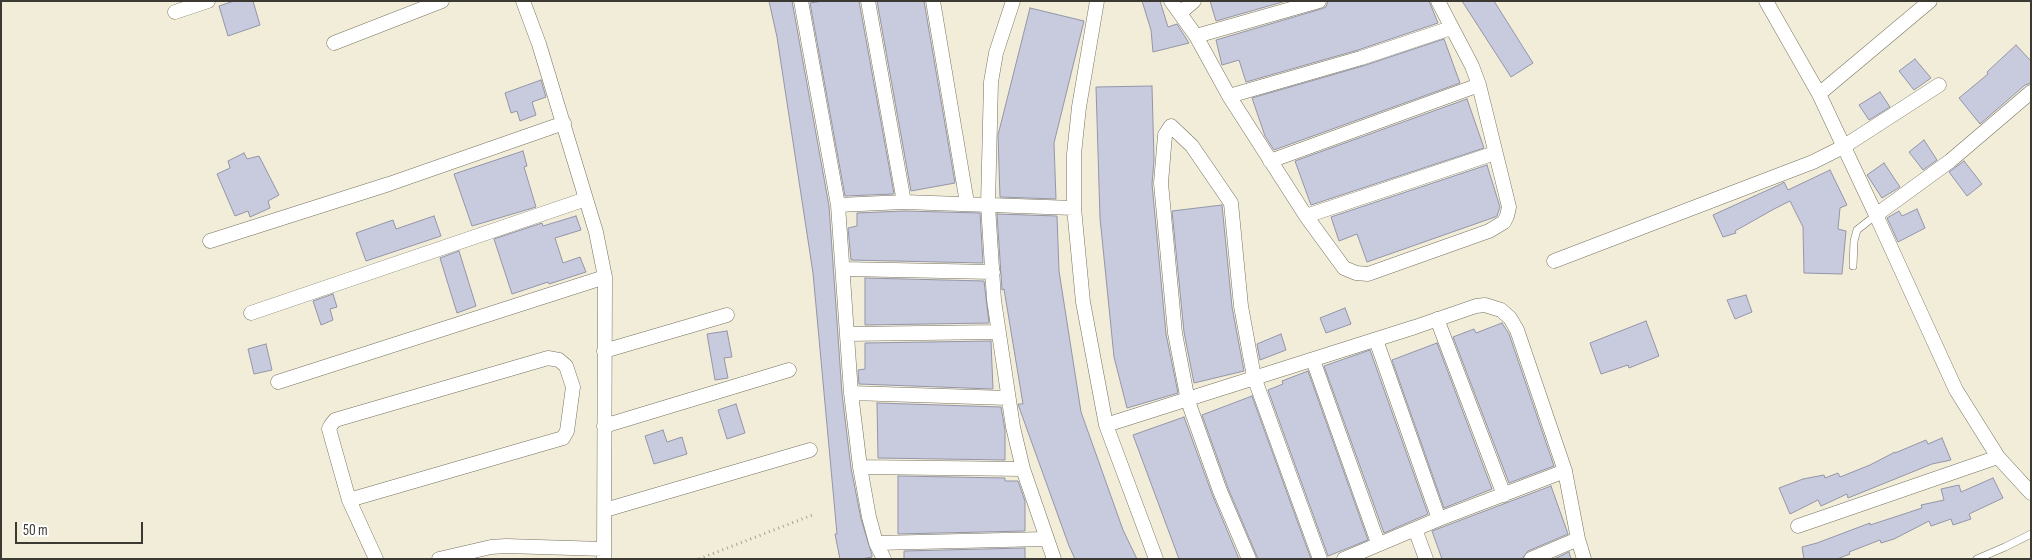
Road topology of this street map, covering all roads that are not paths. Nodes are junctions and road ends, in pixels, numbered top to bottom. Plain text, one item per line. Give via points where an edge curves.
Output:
1 (208, 1) edge
2 (442, 1) edge
3 (523, 1) edge
4 (868, 1) edge
5 (933, 1) edge
6 (1013, 1) edge
7 (1097, 1) edge
8 (1171, 1) edge
9 (1194, 1) edge
10 (1319, 1) edge
11 (1438, 1) edge
12 (1766, 1) edge
13 (1930, 1) edge
14 (803, 2) edge
15 (175, 12) dead end
16 (1180, 13) junction
17 (1451, 28) junction
18 (1196, 36) junction
19 (334, 43) dead end
20 (1479, 85) junction
21 (1939, 85) dead end
22 (2031, 92) edge
23 (1819, 94) junction
24 (1229, 96) junction
25 (564, 123) junction
26 (1843, 148) junction
27 (1495, 153) junction
28 (1270, 161) junction
29 (586, 199) junction
30 (904, 202) junction
31 (967, 203) junction
32 (838, 205) junction
33 (988, 205) junction
34 (1074, 208) junction
35 (1876, 215) junction
36 (1306, 216) junction
37 (210, 241) dead end
38 (1554, 261) dead end
39 (1853, 266) dead end
40 (843, 269) junction
41 (993, 272) junction
42 (605, 276) junction
43 (251, 313) dead end
44 (727, 315) dead end
45 (1437, 319) junction
46 (998, 332) junction
47 (846, 334) junction
48 (1376, 340) junction
49 (604, 351) junction
50 (1313, 360) junction
51 (789, 370) dead end
52 (1254, 377) junction
53 (278, 382) dead end
54 (851, 393) junction
55 (1008, 398) junction
56 (1188, 400) junction
57 (1106, 425) junction
58 (604, 426) junction
59 (810, 450) dead end
60 (1998, 457) junction
61 (860, 467) junction
62 (1023, 469) junction
63 (1565, 471) junction
64 (2031, 493) edge
65 (1504, 495) junction
66 (349, 500) junction
67 (605, 510) junction
68 (1439, 519) junction
69 (1798, 526) dead end
70 (1415, 529) junction
71 (2031, 534) edge
72 (1046, 539) junction
73 (1578, 540) junction
74 (876, 543) junction
75 (1372, 550) edge
76 (604, 554) edge
77 (376, 559) edge
78 (438, 559) edge
79 (884, 559) edge
80 (1054, 559) edge
81 (1156, 559) edge
82 (1249, 559) edge
83 (1320, 559) edge
84 (1344, 559) edge
85 (1426, 559) edge
86 (1531, 559) edge
87 (1584, 559) edge
88 (1977, 559) edge

1 - 15 street
2 - 19 street
3 - 25 street
4 - 30 street
5 - 31 street
6 - 33 street via 996,53 991,82
7 - 34 street via 1079,107 1074,154
8 - 16 street
9 - 16 street
10 - 18 street
11 - 17 street
12 - 23 street
13 - 23 street
14 - 32 street
16 - 18 street
17 - 20 street
17 - 24 street
18 - 24 street
20 - 27 street
20 - 28 street
21 - 26 street
22 - 35 street via 1950,161
23 - 26 street
24 - 28 street
25 - 29 street
25 - 37 street via 389,184
26 - 35 street
26 - 38 street
27 - 36 street
27 - 36 street via 1509,207 1504,222 1489,231 1368,274 1344,268
28 - 36 street
29 - 42 street
29 - 43 street
30 - 31 street
30 - 32 street
31 - 33 street
32 - 40 street
33 - 34 street
33 - 41 street
34 - 57 street via 1083,302
35 - 39 lane via 1857,230
35 - 60 street via 1956,390
40 - 41 street
40 - 47 street
41 - 46 street
42 - 49 street
42 - 53 street
44 - 49 street
45 - 48 street
45 - 63 street via 1486,305 1501,310 1510,318 1517,330
45 - 65 street
46 - 47 street
46 - 55 street
47 - 54 street
48 - 50 street
48 - 68 street
49 - 58 street
50 - 52 street
50 - 75 street
51 - 58 street
52 - 56 street
52 - 56 street via 1241,306 1231,203 1192,146 1171,126 1165,135 1161,183 1176,333
52 - 83 street
54 - 55 street
54 - 61 street
55 - 62 street
56 - 57 street
56 - 82 street via 1220,491
57 - 81 street
58 - 67 street
59 - 67 street
60 - 64 street
60 - 69 street
61 - 62 street
61 - 74 street
62 - 72 street
63 - 65 street
63 - 73 street
65 - 68 street
66 - 66 street via 563,438 567,431 573,387 566,366 548,358 335,420 329,429
66 - 77 street
67 - 76 street
68 - 70 street
70 - 75 street
70 - 85 street
71 - 88 lane
72 - 74 street
72 - 80 street
73 - 86 street
73 - 87 street
74 - 79 street
75 - 84 street
76 - 78 street via 506,546

